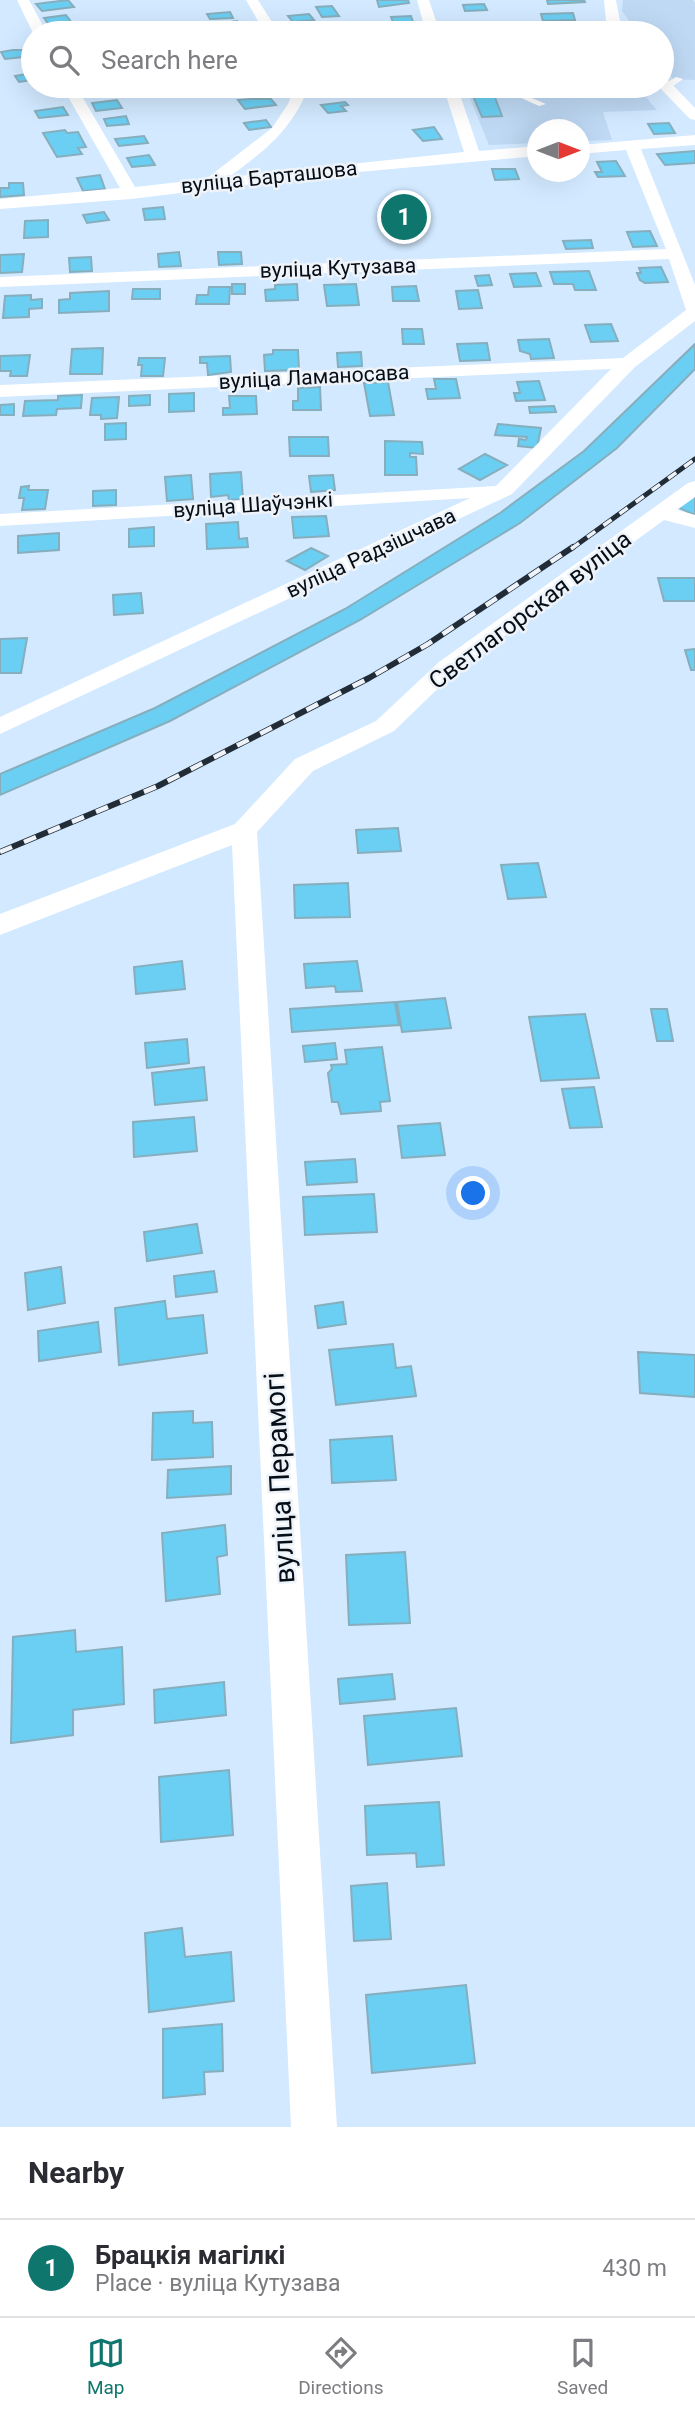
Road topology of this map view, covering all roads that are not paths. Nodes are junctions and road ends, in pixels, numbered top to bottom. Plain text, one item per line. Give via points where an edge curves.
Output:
1 (23, 0) edge
2 (252, 0) edge
3 (423, 0) edge
4 (610, 0) edge
5 (34, 21) edge
6 (265, 21) edge
7 (429, 21) edge
8 (613, 21) edge
9 (674, 89) edge
10 (76, 98) edge
11 (297, 98) edge
12 (454, 98) edge
13 (526, 98) edge
14 (542, 104) dead end
15 (695, 116) edge
16 (695, 140) edge
17 (632, 145) junction
18 (590, 148) edge
19 (527, 153) edge
20 (472, 156) junction
21 (211, 182) junction
22 (131, 194) junction
23 (0, 204) edge
24 (677, 254) junction
25 (0, 282) edge
26 (695, 312) edge
27 (628, 363) junction
28 (0, 391) edge
29 (695, 487) edge
30 (505, 489) junction
31 (660, 512) junction
32 (0, 520) edge
33 (695, 522) edge
34 (0, 726) edge
35 (244, 830) junction
36 (0, 925) edge
37 (314, 2127) edge

1 - 5 street
2 - 6 street
3 - 7 street
4 - 8 street
9 - 15 street
10 - 22 street
11 - 21 street via 286,123 267,144
12 - 20 street
13 - 14 lane
16 - 17 street
17 - 18 street
17 - 24 street, вуліца Радзішчава
19 - 20 street, вуліца Барташова
20 - 21 street, вуліца Барташова
21 - 22 street, вуліца Барташова
22 - 23 street, вуліца Барташова
24 - 25 street, вуліца Кутузава
24 - 26 street, вуліца Радзішчава
26 - 27 street, вуліца Радзішчава
27 - 28 street, вуліца Ламаносава
27 - 30 street, вуліца Радзішчава
29 - 31 street, Светлагорская вуліца
30 - 32 street, вуліца Шаўчэнкі
30 - 34 street, вуліца Радзішчава
31 - 33 street
31 - 35 street, Светлагорская вуліца via 447,667 385,726 304,765
35 - 36 street, Светлагорская вуліца
35 - 37 street, вуліца Перамогі

